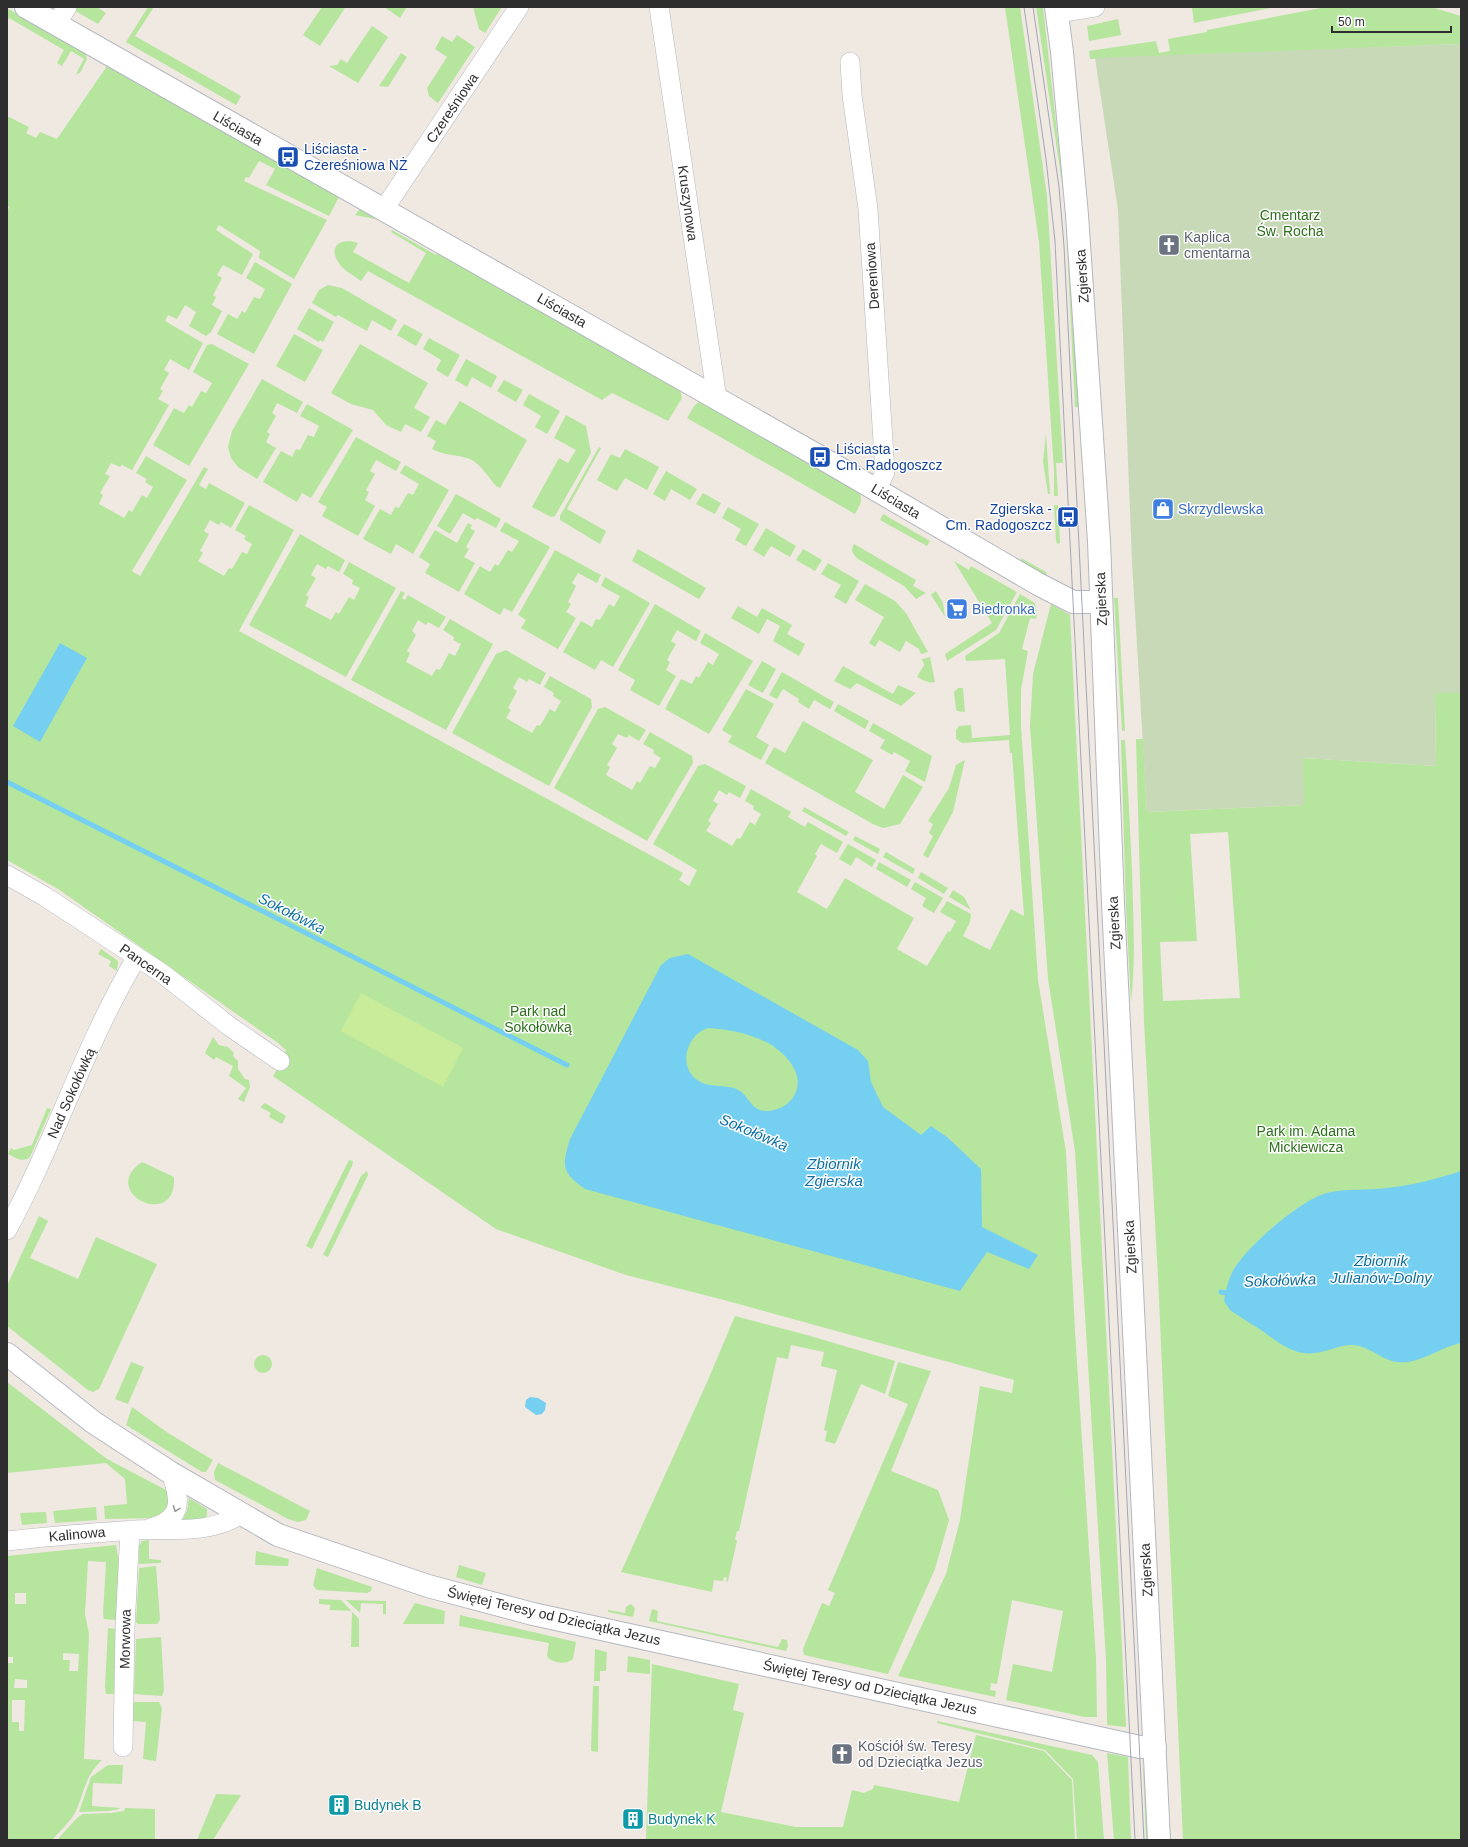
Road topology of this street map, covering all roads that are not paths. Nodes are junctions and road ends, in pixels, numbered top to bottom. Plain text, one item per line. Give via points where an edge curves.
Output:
1 (26, 7) edge
2 (519, 7) edge
3 (659, 7) edge
4 (1095, 7) edge
5 (1056, 10) edge
6 (62, 16) edge
7 (850, 62) dead end
8 (384, 209) junction
9 (717, 398) junction
10 (877, 489) junction
11 (1101, 602) junction
12 (7, 875) edge
13 (137, 957) junction
14 (280, 1061) dead end
15 (7, 1230) edge
16 (7, 1354) edge
17 (171, 1473) junction
18 (241, 1514) junction
19 (139, 1530) junction
20 (7, 1541) edge
21 (123, 1747) dead end
22 (1155, 1747) junction
23 (1159, 1840) edge

1 - 6 street, Liściasta
2 - 8 street, Czereśniowa
3 - 9 street, Kruszynowa
4 - 5 street
5 - 11 street, Zgierska via 1080,249
6 - 8 street, Liściasta via 328,179
7 - 10 street, Dereniowa via 852,95 868,209 885,472
8 - 9 street, Liściasta
9 - 10 street, Liściasta
10 - 11 street, Liściasta via 969,545 1068,600 1077,603
11 - 22 street, Zgierska via 1113,903
12 - 13 street, Pancerna
13 - 14 street, Pancerna
13 - 15 street, Nad Sokołówką via 92,1045 34,1179
16 - 17 street, Świętej Teresy od Dzieciątka Jezus via 93,1422
17 - 18 street, Świętej Teresy od Dzieciątka Jezus
17 -> 19 street, Kalinowa via 178,1495 177,1510 170,1519 158,1526
18 - 19 street, Kalinowa via 230,1521 211,1527
18 - 22 street, Świętej Teresy od Dzieciątka Jezus via 287,1538 428,1586 506,1608 1142,1748
19 - 20 street, Kalinowa
19 - 21 street, Morwowa via 125,1624
22 - 23 street, Zgierska

